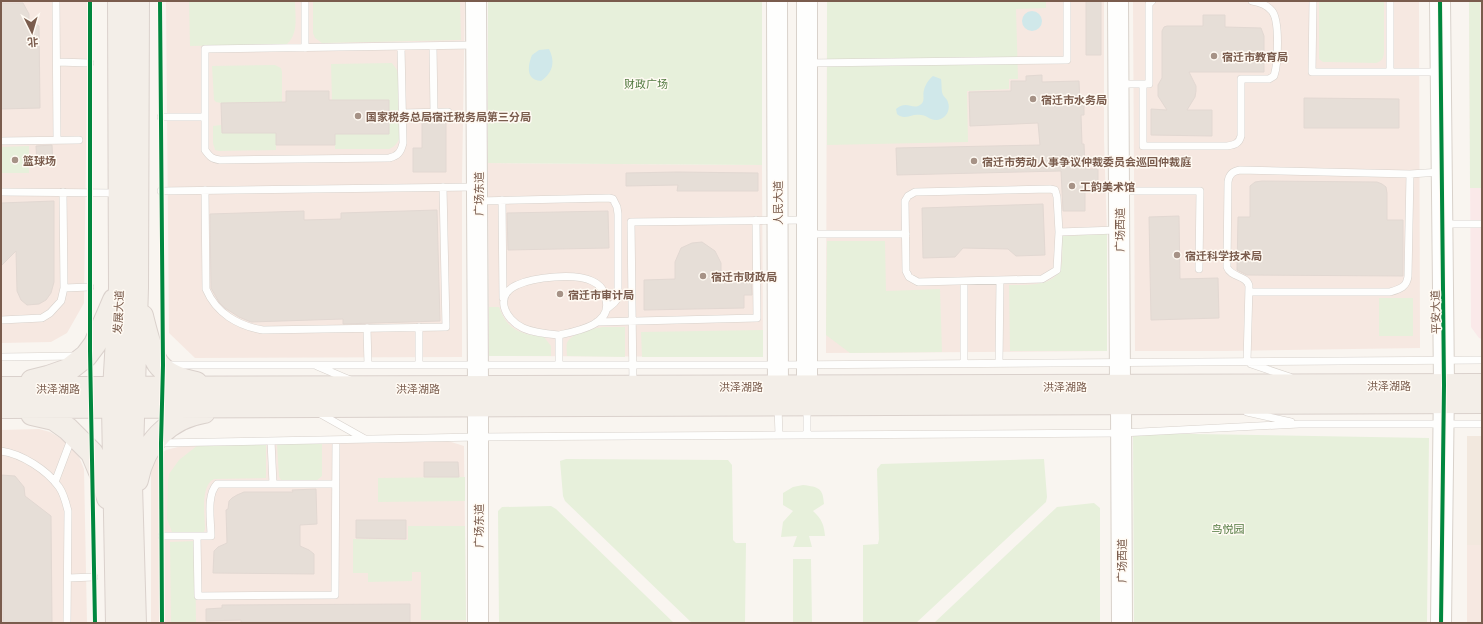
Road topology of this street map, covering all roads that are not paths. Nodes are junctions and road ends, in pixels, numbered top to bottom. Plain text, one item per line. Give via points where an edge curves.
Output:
1 (56, 1) edge
2 (119, 1) edge
3 (138, 1) edge
4 (305, 1) edge
5 (476, 1) edge
6 (776, 1) edge
7 (808, 1) edge
8 (1067, 1) edge
9 (1118, 1) edge
10 (1152, 1) edge
11 (1252, 1) edge
12 (1313, 1) edge
13 (1390, 1) edge
14 (1440, 1) edge
15 (476, 45) junction
16 (433, 46) junction
17 (402, 47) junction
18 (305, 48) junction
19 (57, 62) junction
20 (90, 63) dead end
21 (807, 63) junction
22 (1390, 72) junction
23 (1441, 72) junction
24 (1118, 84) junction
25 (1143, 84) junction
26 (448, 112) dead end
27 (402, 113) junction
28 (434, 113) junction
29 (161, 117) dead end
30 (205, 117) junction
31 (57, 140) junction
32 (79, 140) dead end
33 (1, 141) edge
34 (1441, 172) junction
35 (1410, 174) junction
36 (443, 187) junction
37 (205, 190) junction
38 (162, 191) dead end
39 (1119, 191) junction
40 (1, 192) edge
41 (63, 192) junction
42 (120, 193) junction
43 (478, 194) junction
44 (502, 200) junction
45 (756, 220) junction
46 (778, 220) junction
47 (1443, 224) junction
48 (1482, 224) edge
49 (807, 227) junction
50 (1119, 230) junction
51 (1059, 232) junction
52 (906, 234) junction
53 (1200, 269) dead end
54 (1000, 280) junction
55 (964, 281) junction
56 (90, 287) dead end
57 (64, 288) junction
58 (128, 288) junction
59 (1249, 292) junction
60 (503, 301) junction
61 (608, 308) junction
62 (1, 320) edge
63 (632, 321) junction
64 (596, 322) junction
65 (419, 327) junction
66 (367, 328) junction
67 (559, 335) junction
68 (1, 356) edge
69 (86, 356) junction
70 (1444, 360) junction
71 (1482, 360) edge
72 (1246, 362) junction
73 (964, 363) junction
74 (1000, 363) junction
75 (1120, 363) junction
76 (163, 365) dead end
77 (314, 365) junction
78 (368, 365) junction
79 (419, 365) junction
80 (478, 365) junction
81 (559, 365) junction
82 (632, 365) junction
83 (1, 385) edge
84 (778, 385) junction
85 (807, 385) junction
86 (1482, 385) edge
87 (1315, 386) junction
88 (633, 387) junction
89 (1, 388) edge
90 (370, 388) junction
91 (1444, 394) junction
92 (1120, 395) junction
93 (123, 397) junction
94 (478, 397) junction
95 (238, 398) junction
96 (1482, 402) edge
97 (1211, 404) junction
98 (306, 406) junction
99 (1, 407) edge
100 (1, 410) edge
101 (1299, 424) junction
102 (1444, 424) junction
103 (1482, 424) edge
104 (73, 434) junction
105 (1121, 434) junction
106 (779, 435) junction
107 (807, 435) junction
108 (478, 437) junction
109 (366, 439) junction
110 (336, 440) junction
111 (271, 441) junction
112 (152, 443) junction
113 (1, 451) edge
114 (55, 482) junction
115 (272, 484) junction
116 (335, 484) junction
117 (124, 528) junction
118 (162, 536) dead end
119 (197, 536) junction
120 (94, 577) dead end
121 (68, 578) junction
122 (68, 623) edge
123 (117, 623) edge
124 (135, 623) edge
125 (478, 623) edge
126 (1122, 623) edge
127 (1441, 623) edge

1 - 19 lane
2 - 42 main road, 发展大道
3 - 58 main road, 发展大道
4 - 18 lane
5 - 15 street, 广场东道
6 - 46 street, 人民大道
7 - 21 street
8 - 21 lane via 1067,60
9 - 24 street, 广场西道
10 - 25 lane via 1149,84
11 - 25 lane via 1266,5 1274,15 1277,64 1274,76 1269,79 1241,79 1241,136 1235,144 1143,146
12 - 22 lane via 1312,72
13 - 22 lane
14 - 23 street, 平安大道
15 - 16 lane
15 - 43 street, 广场东道
16 - 17 lane
16 - 28 lane
17 - 18 lane
17 - 27 lane
18 - 30 lane via 205,49
19 - 20 lane
19 - 31 lane
21 - 49 street
22 - 23 lane
23 - 34 street, 平安大道
24 - 25 lane
24 - 39 street, 广场西道
26 - 28 lane
27 - 28 lane
27 - 30 lane via 401,150 389,158 213,159 205,150
29 - 30 lane
31 - 32 lane
31 - 33 lane
34 - 35 lane
34 - 47 street, 平安大道
35 - 59 lane via 1408,282 1404,287 1390,292
35 - 59 lane via 1240,170 1233,172 1228,182 1227,267 1230,272 1248,282
36 - 37 lane
36 - 43 lane
36 - 65 lane via 446,327
37 - 38 lane
37 - 66 lane via 206,289 211,300 223,314 243,326 263,330
39 - 50 street, 广场西道
39 - 53 lane via 1200,191
40 - 41 lane
41 - 42 lane
41 - 57 lane
42 - 58 main road, 发展大道
43 - 44 lane
43 - 80 street, 广场东道
44 - 60 lane
44 - 61 lane via 613,199 618,214 618,298
45 - 46 lane
45 - 63 lane via 756,318
45 - 63 lane via 631,222
46 - 49 lane
46 - 84 street, 人民大道
47 - 48 lane
47 - 70 street, 平安大道
49 - 52 lane
49 - 85 street
50 - 51 lane
50 - 75 street, 广场西道
51 - 52 lane via 1057,197 1055,190 1050,189 915,192 905,200
51 - 54 lane via 1058,270 1042,279
52 - 55 lane via 906,271 909,277 918,282
54 - 55 lane
54 - 74 lane
55 - 73 lane
56 - 57 lane
57 - 62 lane via 61,301 42,318
58 - 69 main road
58 - 93 main road, 发展大道
58 - 95 main road via 159,365 181,380
59 - 72 lane
60 - 61 lane via 512,287 525,282 543,278 576,277 591,280 603,289
60 - 67 lane via 504,308 514,324 537,333
61 - 64 lane via 604,317
63 - 64 lane
63 - 82 lane
64 - 67 lane via 580,330
65 - 66 lane
65 - 79 lane
66 - 78 lane
67 - 81 lane
68 - 69 lane
69 - 83 main road via 68,370 48,377
70 - 71 lane
70 - 72 lane
70 - 91 street, 平安大道
72 - 75 lane
72 - 87 lane
73 - 74 lane
73 - 85 lane
74 - 75 lane
75 - 92 street, 广场西道
76 - 77 lane
77 - 78 lane
77 - 90 lane
78 - 79 lane
79 - 80 lane
80 - 81 lane
80 - 94 street, 广场东道
81 - 82 lane
82 - 84 lane
82 - 88 lane
84 - 85 main road, 洪泽湖路
84 - 85 lane
84 - 88 main road, 洪泽湖路
84 - 94 main road, 洪泽湖路
84 - 106 lane
85 - 92 main road, 洪泽湖路
85 - 107 lane
86 - 91 main road, 洪泽湖路
87 - 91 main road, 洪泽湖路
87 - 92 main road, 洪泽湖路
88 - 94 main road, 洪泽湖路
89 - 93 main road, 洪泽湖路
90 - 94 main road, 洪泽湖路
90 - 95 main road, 洪泽湖路
91 - 96 main road, 洪泽湖路
91 - 97 main road, 洪泽湖路
91 - 102 street, 平安大道
92 - 97 main road, 洪泽湖路
92 - 105 street, 广场西道
93 - 95 main road, 洪泽湖路
93 - 99 main road, 洪泽湖路
93 - 117 main road, 发展大道 via 131,485
94 - 98 main road, 洪泽湖路
94 - 108 street, 广场东道
95 - 98 main road, 洪泽湖路
95 - 112 main road via 182,419
97 - 101 lane
98 - 109 lane
100 - 104 main road via 54,418
101 - 102 lane
101 - 105 lane
102 - 103 lane
102 - 127 street, 平安大道
104 - 114 lane
104 - 117 main road via 92,453
105 - 107 lane
105 - 126 street, 广场西道
106 - 107 lane
106 - 108 lane
108 - 109 lane
108 - 125 street, 广场东道
109 - 110 lane
110 - 111 lane
110 - 116 lane
111 - 112 lane
111 - 115 lane
112 - 117 main road via 142,462
113 - 114 lane via 24,458 38,466
114 - 121 lane via 65,498 68,511
115 - 116 lane
115 - 119 lane via 216,484 210,497 211,536
116 - 119 lane via 335,595 198,596
117 - 123 main road, 发展大道
117 - 124 main road, 发展大道
118 - 119 lane
120 - 121 lane
121 - 122 lane

